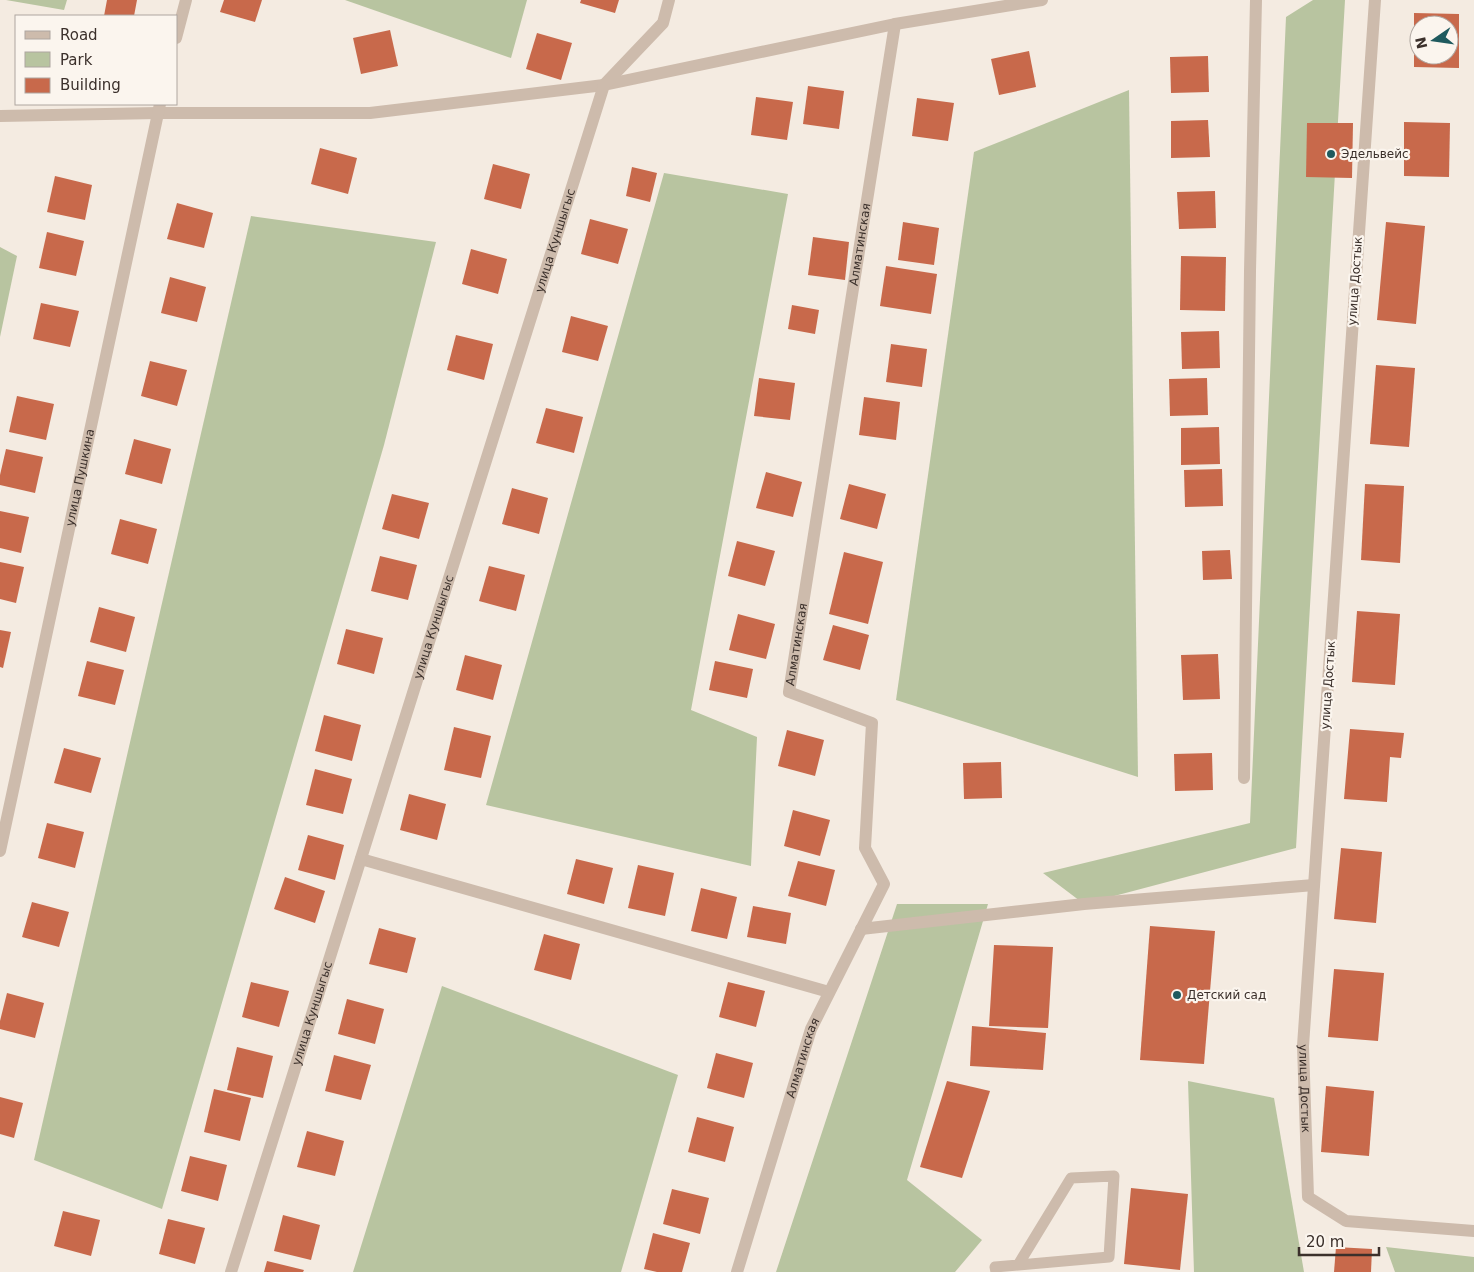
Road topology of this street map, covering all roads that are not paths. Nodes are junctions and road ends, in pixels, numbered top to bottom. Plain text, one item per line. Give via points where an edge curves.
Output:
1 (186, 0) edge
2 (669, 0) edge
3 (1042, 0) edge
4 (1256, 0) edge
5 (1375, 0) edge
6 (895, 24) junction
7 (178, 30) edge
8 (604, 84) junction
9 (159, 108) edge
10 (0, 116) edge
11 (1244, 778) dead end
12 (0, 851) edge
13 (361, 859) junction
14 (1314, 885) junction
15 (861, 929) junction
16 (829, 992) junction
17 (1474, 1232) edge
18 (1018, 1265) junction
19 (231, 1272) edge
20 (737, 1272) edge
21 (996, 1272) edge

1 - 7 street
2 - 8 street, улица Куншыгыс via 663,23
3 - 6 street
4 - 11 street
5 - 14 street, улица Достык
6 - 8 street
6 - 15 street, Алматинская via 788,692 872,723 865,848 884,884
8 - 9 street via 370,113
8 - 13 street, улица Куншыгыс
9 - 10 street
9 - 12 street, улица Пушкина
13 - 16 street
13 - 19 street, улица Куншыгыс
14 - 15 street via 1084,904
14 - 17 street, улица Достык via 1303,1046 1308,1197 1346,1221
15 - 16 street, Алматинская
16 - 20 street, Алматинская via 810,1029
18 - 18 lane via 1109,1257 1114,1176 1070,1178
18 - 21 lane via 995,1267

